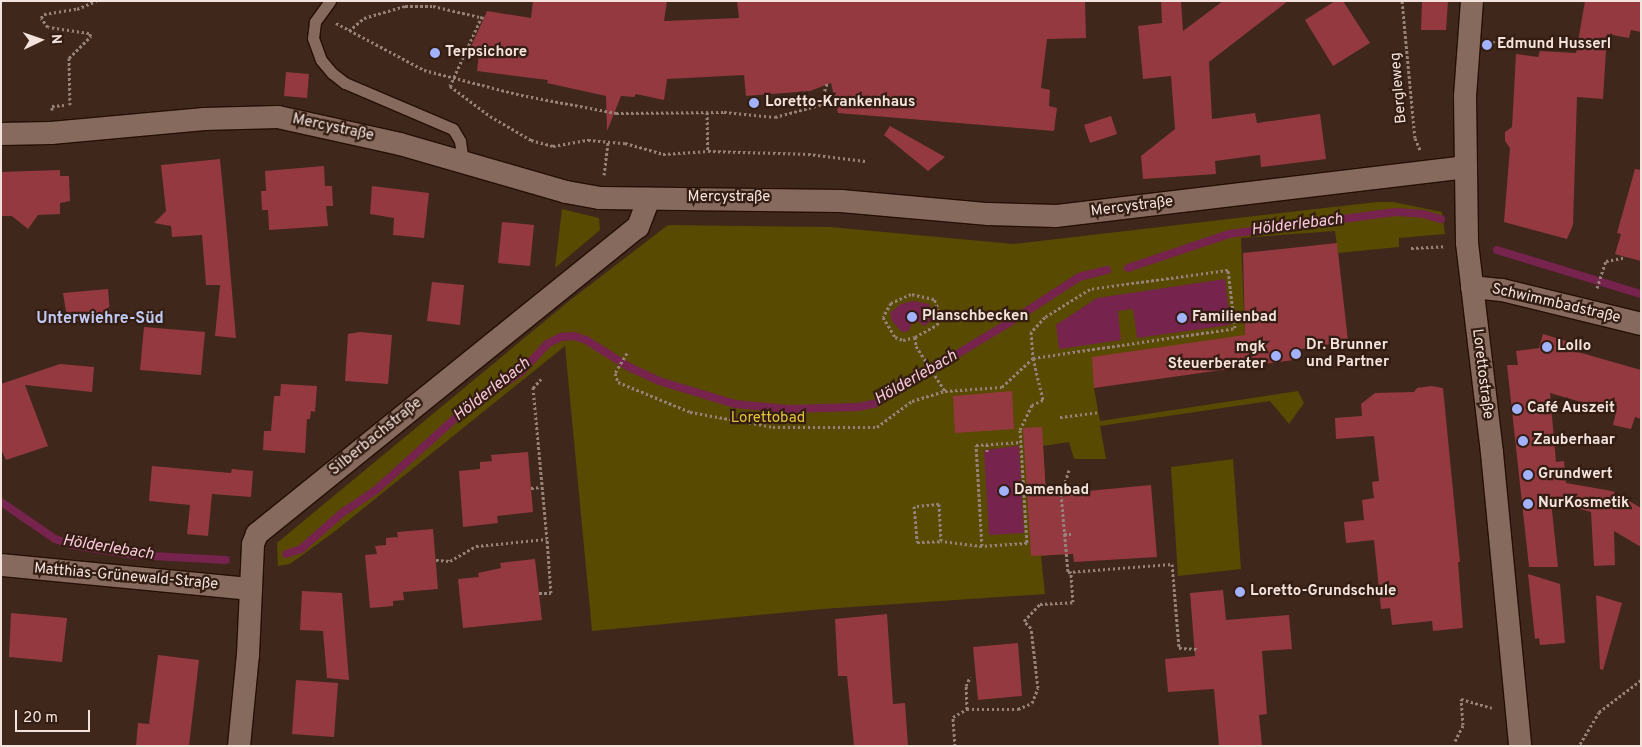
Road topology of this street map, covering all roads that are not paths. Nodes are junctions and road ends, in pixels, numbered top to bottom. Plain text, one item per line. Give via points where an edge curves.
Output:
1 (330, 1) edge
2 (1472, 1) edge
3 (1, 134) edge
4 (464, 162) junction
5 (1464, 167) junction
6 (649, 199) junction
7 (1472, 287) junction
8 (1641, 324) edge
9 (1, 565) edge
10 (252, 580) junction
11 (239, 746) edge
12 (1520, 746) edge

1 - 4 lane via 319,14 314,38 321,60 345,83 453,129 460,142
2 - 5 street, Lorettostraße
3 - 4 street, Mercystraße via 51,133 212,118 278,117
4 - 6 street, Mercystraße via 566,192 600,198
5 - 6 street, Mercystraße via 1056,216 752,197
5 - 7 street, Lorettostraße
6 - 10 street, Silberbachstraße via 638,227 265,525 253,544
7 - 8 street, Schwimmbadstraße via 1502,290
7 - 12 street, Lorettostraße via 1492,453
9 - 10 street, Matthias-Grünewald-Straße
10 - 11 street, Silberbachstraße

